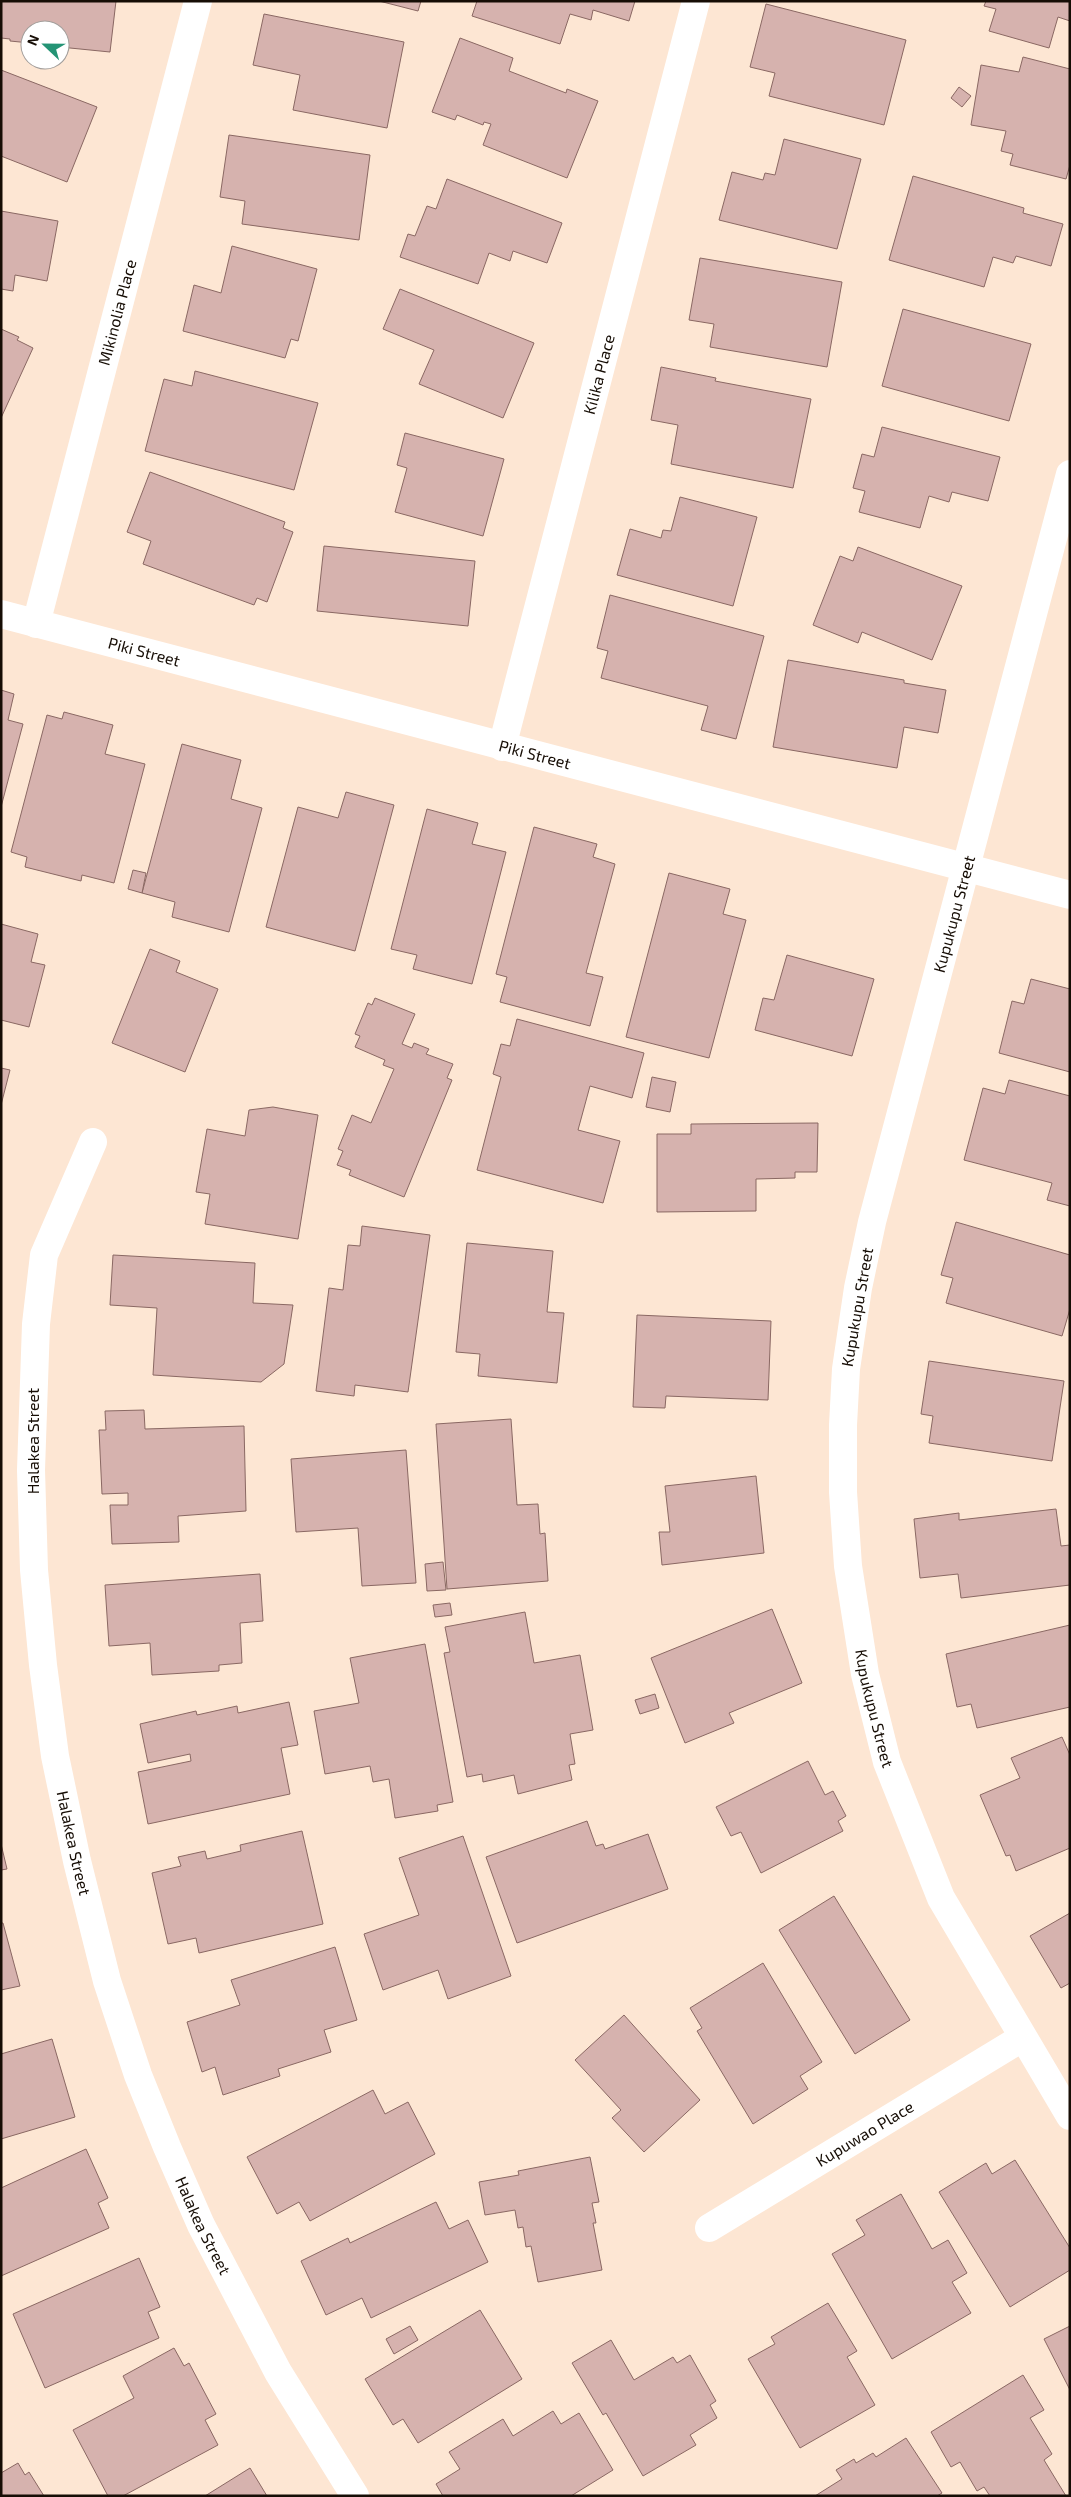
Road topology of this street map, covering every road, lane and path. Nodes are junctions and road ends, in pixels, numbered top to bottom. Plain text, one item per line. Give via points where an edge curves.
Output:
1 (198, 1) edge
2 (696, 1) edge
3 (1070, 474) edge
4 (1, 614) edge
5 (36, 624) junction
6 (502, 746) junction
7 (966, 868) junction
8 (1070, 895) edge
9 (93, 1142) dead end
10 (1022, 2038) junction
11 (1070, 2116) edge
12 (709, 2228) dead end
13 (355, 2496) edge

1 - 5 street, Mikinolia Place
2 - 6 street, Kilika Place
3 - 7 street, Kupukupu Street
4 - 5 street, Piki Street
5 - 6 street, Piki Street
6 - 7 street, Piki Street
7 - 8 street, Piki Street
7 - 10 street, Kupukupu Street via 872,1222 858,1288 846,1369 843,1492 857,1633 887,1762 941,1898
9 - 13 street, Halakea Street via 44,1255 36,1324 31,1470 34,1570 55,1756 107,1981 163,2138 201,2225 278,2372
10 - 11 street, Kupukupu Street
10 - 12 street, Kupuwao Place

